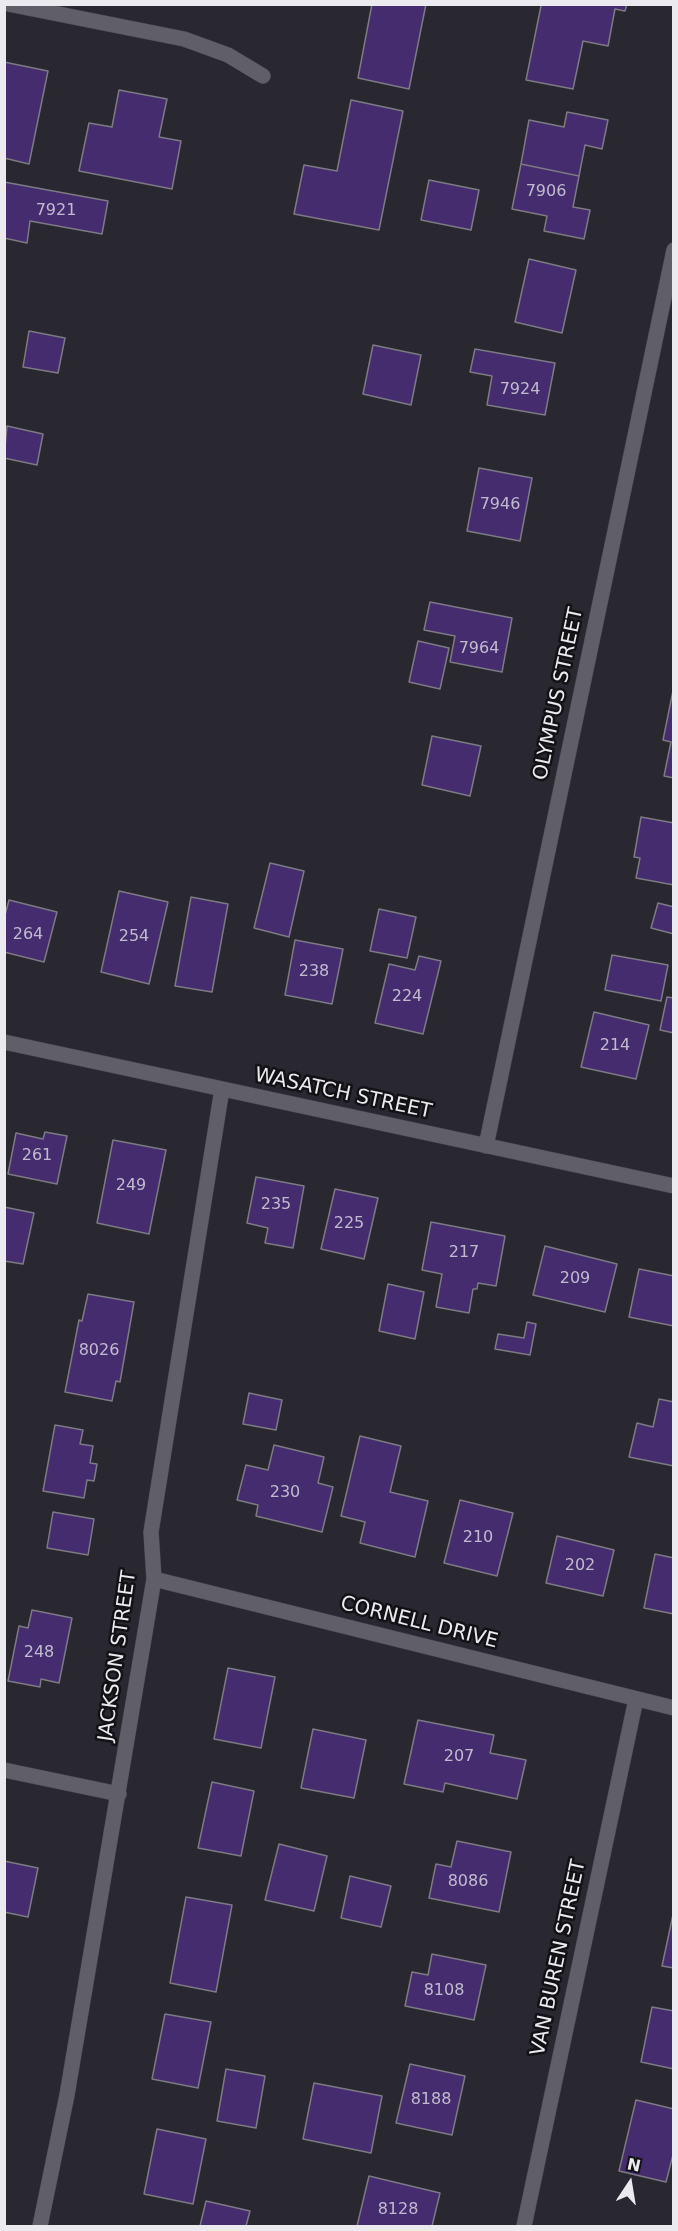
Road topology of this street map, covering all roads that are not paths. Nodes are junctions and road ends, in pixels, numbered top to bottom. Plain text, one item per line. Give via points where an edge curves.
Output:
1 (8, 4) edge
2 (263, 76) dead end
3 (674, 250) edge
4 (4, 1042) edge
5 (222, 1089) junction
6 (486, 1146) junction
7 (674, 1186) edge
8 (154, 1579) junction
9 (636, 1699) junction
10 (674, 1708) edge
11 (4, 1770) edge
12 (119, 1794) junction
13 (40, 2226) edge
14 (524, 2226) edge

1 - 2 street via 184,39 228,55
3 - 6 street, OLYMPUS STREET
4 - 5 street, WASATCH STREET
5 - 6 street, WASATCH STREET
5 - 8 street, JACKSON STREET via 151,1532
6 - 7 street, WASATCH STREET
8 - 9 street, CORNELL DRIVE
8 - 12 street, JACKSON STREET
9 - 10 street, CORNELL DRIVE
9 - 14 street, VAN BUREN STREET
11 - 12 street
12 - 13 street, JACKSON STREET via 68,2095

